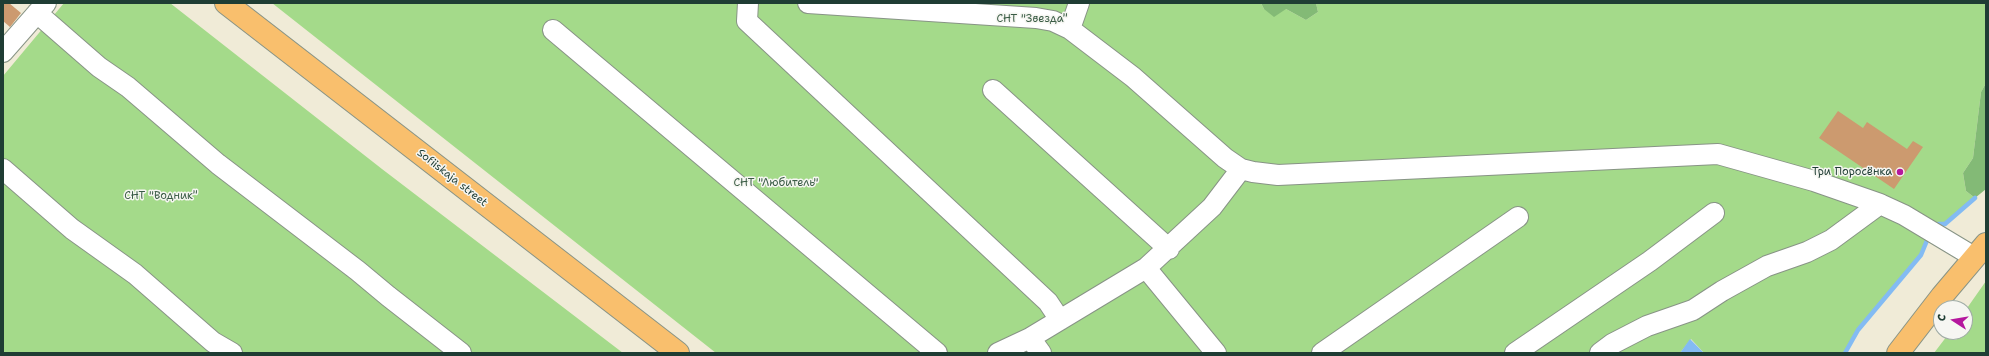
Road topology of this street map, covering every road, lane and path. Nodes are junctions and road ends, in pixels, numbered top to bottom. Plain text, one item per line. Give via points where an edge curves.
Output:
1 (226, 3) edge
2 (748, 3) edge
3 (808, 3) edge
4 (1079, 3) edge
5 (42, 8) edge
6 (1070, 29) junction
7 (553, 30) dead end
8 (3, 52) edge
9 (993, 90) dead end
10 (3, 169) edge
11 (1242, 169) junction
12 (1880, 204) junction
13 (1714, 214) dead end
14 (1518, 217) dead end
15 (1169, 249) junction
16 (1980, 250) edge
17 (1146, 268) junction
18 (1060, 320) junction
19 (1036, 346) edge
20 (232, 353) edge
21 (461, 353) edge
22 (678, 353) edge
23 (937, 353) edge
24 (998, 353) edge
25 (1216, 353) edge
26 (1322, 353) edge
27 (1515, 353) edge
28 (1600, 353) edge
29 (1898, 353) edge

1 - 22 main road, Sofiiskaja street
2 - 18 lane via 747,21 1048,302
3 - 6 lane via 1036,18 1054,21
4 - 6 lane
5 - 8 lane
5 - 21 lane via 99,67 128,87 218,164 353,266
6 - 11 lane via 1133,77 1225,158
7 - 23 lane
9 - 15 lane
10 - 20 lane via 72,229 135,274 213,342
11 - 12 lane via 1278,175 1718,154 1814,181
11 - 15 lane via 1212,207
12 - 16 lane
12 - 28 lane via 1831,240 1807,252 1767,266 1693,310 1647,326
13 - 27 lane
14 - 26 lane
15 - 17 lane
16 - 29 main road
17 - 18 lane
17 - 25 lane
18 - 19 lane
19 - 24 lane

